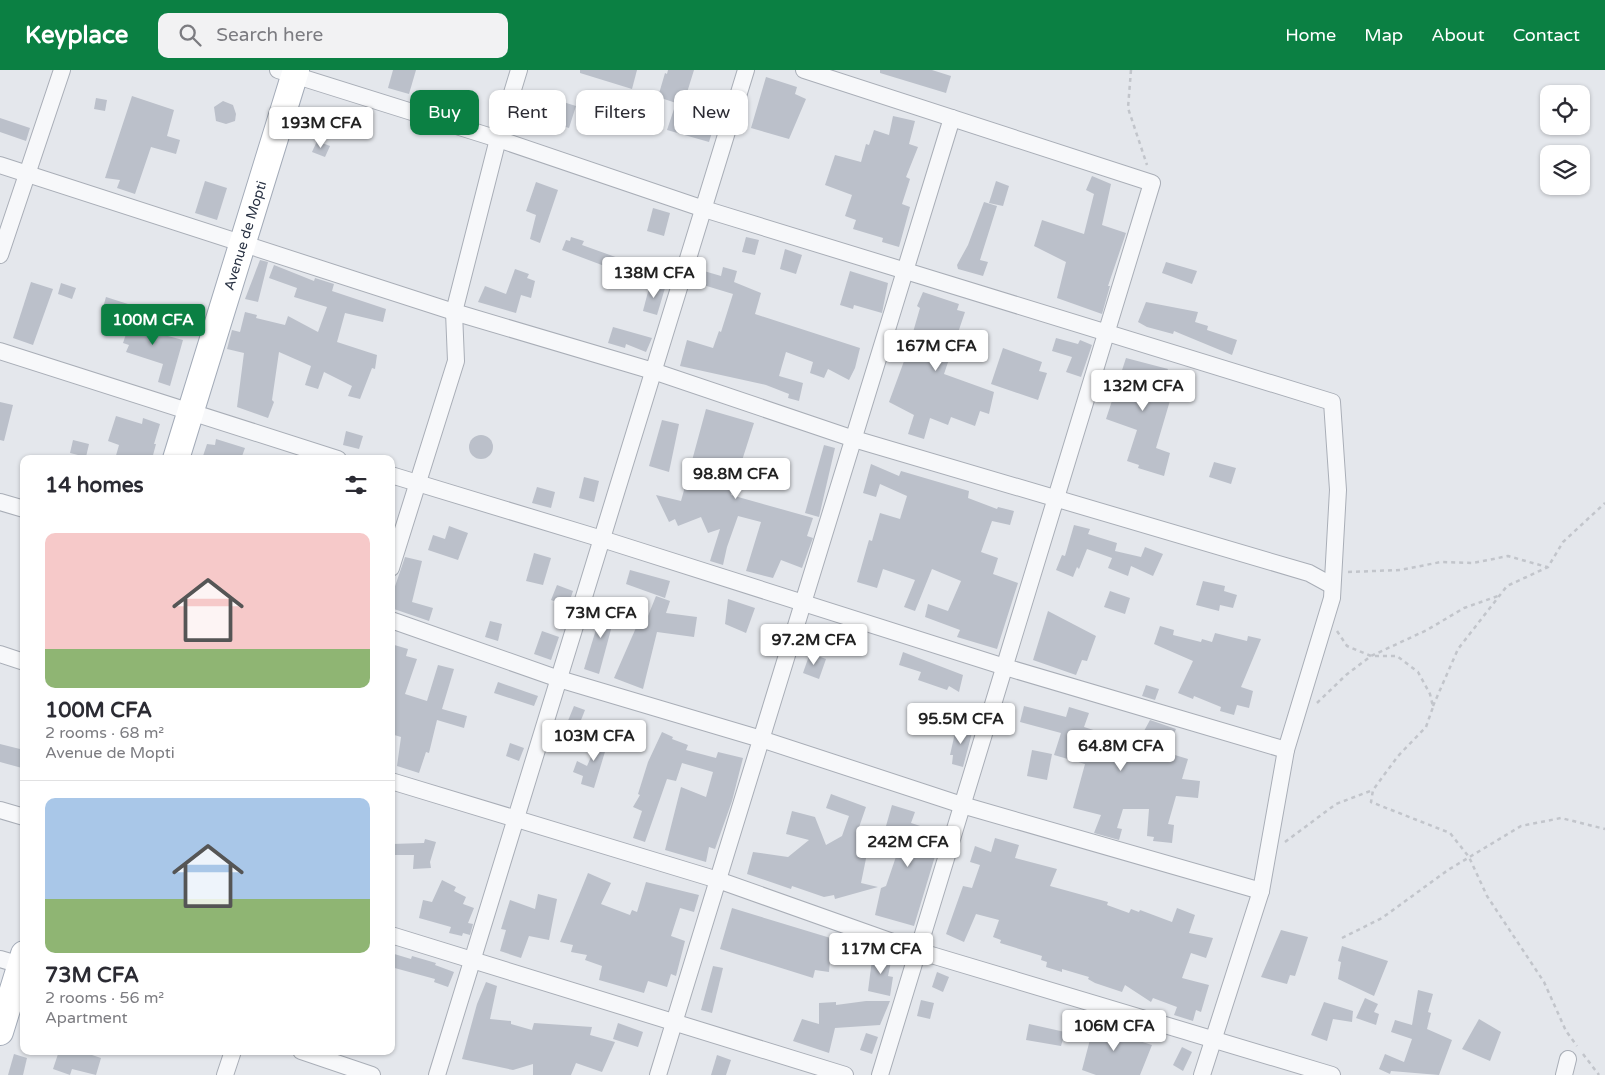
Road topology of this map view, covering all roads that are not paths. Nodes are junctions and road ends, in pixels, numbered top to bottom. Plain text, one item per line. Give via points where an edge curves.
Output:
1 (62, 70) edge
2 (519, 70) edge
3 (746, 70) edge
4 (804, 70) edge
5 (289, 72) edge
6 (952, 118) junction
7 (498, 139) junction
8 (0, 165) edge
9 (27, 174) junction
10 (704, 209) junction
11 (242, 244) junction
12 (0, 254) edge
13 (906, 270) junction
14 (454, 312) junction
15 (1106, 333) junction
16 (0, 351) edge
17 (654, 371) junction
18 (190, 413) junction
19 (854, 439) junction
20 (177, 455) edge
21 (325, 455) edge
22 (395, 476) edge
23 (416, 483) junction
24 (1056, 499) junction
25 (0, 502) edge
26 (20, 508) edge
27 (602, 538) junction
28 (395, 554) edge
29 (1332, 579) junction
30 (804, 602) junction
31 (395, 621) edge
32 (0, 654) edge
33 (20, 661) edge
34 (1004, 668) junction
35 (559, 679) junction
36 (762, 740) junction
37 (1286, 750) junction
38 (395, 782) edge
39 (962, 805) junction
40 (0, 810) edge
41 (20, 816) edge
42 (516, 819) junction
43 (718, 880) junction
44 (1261, 891) junction
45 (395, 935) edge
46 (918, 951) junction
47 (17, 961) edge
48 (472, 961) junction
49 (674, 1023) junction
50 (0, 1032) edge
51 (1214, 1038) junction
52 (232, 1055) edge
53 (313, 1055) edge
54 (225, 1075) edge
55 (372, 1075) edge
56 (437, 1075) edge
57 (658, 1075) edge
58 (845, 1075) edge
59 (880, 1075) edge
60 (1202, 1075) edge
61 (1332, 1075) edge

1 - 9 street
2 - 7 street
3 - 10 street
4 - 6 street
5 - 7 street
5 - 11 main road, Avenue de Mopti
6 - 13 street
6 - 15 street via 1152,183
7 - 10 street
7 - 14 street
8 - 9 street
9 - 11 street
9 - 12 street
10 - 13 street
10 - 17 street
11 - 14 street
11 - 18 main road, Avenue de Mopti
13 - 15 street
13 - 19 street
14 - 17 street
14 - 23 street via 456,361
15 - 24 street
15 - 29 street via 1332,402 1338,490
16 - 18 street
17 - 19 street
17 - 27 street
18 - 20 main road, Avenue de Mopti
18 - 21 street
19 - 24 street
19 - 30 street
22 - 23 street
23 - 27 street
23 - 28 street
24 - 29 street
24 - 34 street
25 - 26 street
27 - 30 street
27 - 35 street
29 - 37 street via 1332,598
30 - 34 street
30 - 36 street
31 - 35 street
32 - 33 street
34 - 37 street
34 - 39 street
35 - 36 street
35 - 42 street
36 - 39 street
36 - 43 street
37 - 44 street
38 - 42 street
39 - 44 street
39 - 46 street
40 - 41 street
42 - 43 street
42 - 48 street
43 - 46 street
43 - 49 street
44 - 51 street
45 - 48 street
46 - 51 street
46 - 59 street
47 - 50 main road
48 - 49 street
48 - 56 street
49 - 57 street
49 - 58 street
51 - 60 street
51 - 61 street
52 - 54 street
53 - 55 street

